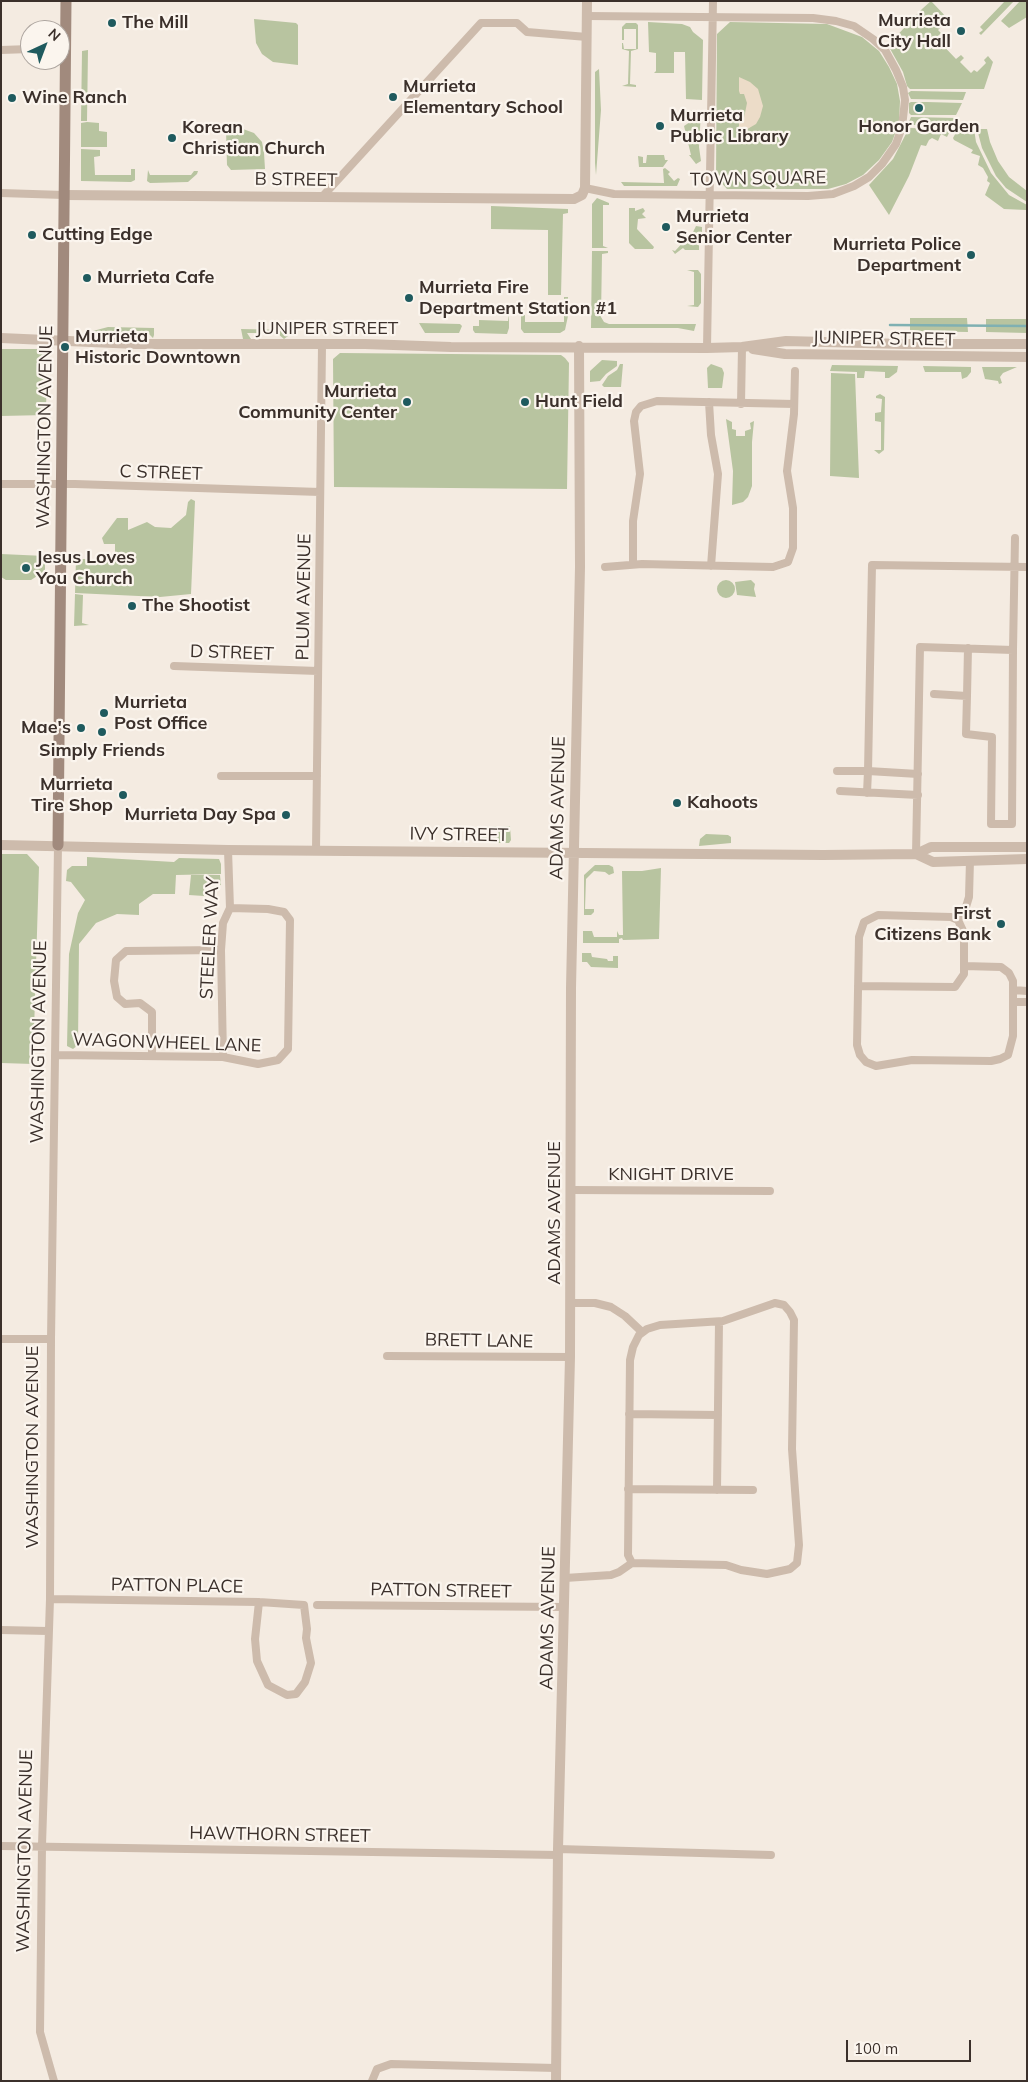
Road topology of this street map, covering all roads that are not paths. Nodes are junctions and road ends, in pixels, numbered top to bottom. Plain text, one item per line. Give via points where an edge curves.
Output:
1 (66, 1) edge
2 (587, 1) edge
3 (713, 1) edge
4 (588, 16) junction
5 (713, 16) junction
6 (65, 20) edge
7 (587, 37) junction
8 (20, 49) edge
9 (1, 50) edge
10 (63, 70) edge
11 (586, 188) junction
12 (1, 194) edge
13 (64, 195) junction
14 (711, 195) junction
15 (322, 197) junction
16 (1, 338) edge
17 (63, 340) junction
18 (1027, 344) edge
19 (322, 345) junction
20 (579, 346) junction
21 (742, 347) junction
22 (708, 348) junction
23 (1027, 357) edge
24 (795, 371) dead end
25 (709, 402) junction
26 (741, 404) junction
27 (794, 404) junction
28 (1, 484) edge
29 (62, 484) junction
30 (320, 492) junction
31 (1015, 538) dead end
32 (633, 564) junction
33 (711, 566) junction
34 (606, 567) dead end
35 (1015, 567) junction
36 (1027, 568) edge
37 (968, 648) junction
38 (1013, 650) junction
39 (174, 666) dead end
40 (318, 671) junction
41 (934, 694) dead end
42 (967, 696) junction
43 (837, 771) dead end
44 (868, 771) junction
45 (918, 774) junction
46 (221, 776) dead end
47 (317, 776) junction
48 (840, 792) dead end
49 (867, 793) junction
50 (918, 795) junction
51 (1, 845) edge
52 (58, 845) junction
53 (1027, 847) edge
54 (228, 850) junction
55 (316, 850) junction
56 (573, 852) junction
57 (916, 854) junction
58 (970, 860) junction
59 (1027, 860) edge
60 (230, 908) junction
61 (958, 920) junction
62 (221, 950) junction
63 (964, 966) junction
64 (858, 986) junction
65 (1014, 990) junction
66 (1027, 991) edge
67 (1013, 1002) junction
68 (1027, 1002) edge
69 (56, 1055) junction
70 (152, 1055) junction
71 (223, 1057) junction
72 (572, 1190) junction
73 (770, 1191) dead end
74 (571, 1303) junction
75 (719, 1322) junction
76 (642, 1332) junction
77 (1, 1339) edge
78 (51, 1339) junction
79 (387, 1356) dead end
80 (570, 1357) junction
81 (630, 1414) junction
82 (718, 1415) junction
83 (628, 1489) junction
84 (717, 1490) junction
85 (753, 1490) dead end
86 (632, 1563) junction
87 (565, 1578) junction
88 (50, 1599) junction
89 (259, 1602) junction
90 (317, 1605) dead end
91 (564, 1607) junction
92 (1, 1630) edge
93 (48, 1631) junction
94 (42, 1845) junction
95 (1, 1846) edge
96 (558, 1852) junction
97 (771, 1855) dead end
98 (556, 2068) junction
99 (54, 2081) edge
100 (372, 2081) edge
101 (556, 2081) edge

1 - 6 main road, WASHINGTON AVENUE
2 - 4 street
3 - 5 street
4 - 5 street, TOWN SQUARE
4 - 7 street
5 - 14 street
5 - 14 street, TOWN SQUARE via 812,18 836,20 854,26 885,50 903,87 905,100 904,122 896,144 882,164 854,186 833,194 808,196
7 - 11 street
7 - 15 street via 527,32 517,23 481,23
8 - 9 street
10 - 13 main road, WASHINGTON AVENUE
11 - 14 street, TOWN SQUARE via 614,194
11 - 15 street, B STREET via 582,196 571,199
12 - 13 street, B STREET
13 - 15 street, B STREET
13 - 17 main road, WASHINGTON AVENUE
14 - 22 street
16 - 17 street, JUNIPER STREET
17 - 19 street, JUNIPER STREET via 136,344
17 - 29 main road, WASHINGTON AVENUE
18 - 21 street, JUNIPER STREET via 786,341
19 - 20 street, JUNIPER STREET
19 - 30 street, PLUM AVENUE
20 - 22 street, JUNIPER STREET
20 - 56 street, ADAMS AVENUE via 580,567
21 - 22 street, JUNIPER STREET
21 - 23 street, JUNIPER STREET via 785,354
21 - 26 street
24 - 27 street
25 - 26 street
25 - 32 street via 657,402 640,406 636,412 634,434 640,474 633,521
25 - 33 street via 718,474
26 - 27 street
27 - 33 street via 787,472 793,508 792,556 788,562 774,567
28 - 29 street, C STREET
29 - 30 street, C STREET
29 - 52 main road, WASHINGTON AVENUE
30 - 40 street, PLUM AVENUE
31 - 35 street
32 - 33 street
32 - 34 street
35 - 36 street
35 - 38 street
35 - 44 street via 872,565
37 - 38 street
37 - 42 street
37 - 45 street via 920,647
38 - 42 street via 1012,824 991,824 992,737 966,734
39 - 40 street, D STREET
40 - 47 street, PLUM AVENUE
41 - 42 street
43 - 44 street
44 - 45 street
44 - 49 street
45 - 50 street
46 - 47 street
47 - 55 street, PLUM AVENUE
48 - 49 street
49 - 50 street
50 - 57 street
51 - 52 street, IVY STREET
52 - 54 street, IVY STREET
52 - 69 street, WASHINGTON AVENUE
53 - 57 street, IVY STREET via 931,847
54 - 55 street, IVY STREET
54 - 60 street, STEELER WAY
55 - 56 street, IVY STREET
56 - 57 street, IVY STREET
56 - 72 street, ADAMS AVENUE via 570,988
57 - 58 street, IVY STREET via 933,862
58 - 59 street, IVY STREET
58 - 61 street via 968,901
60 - 62 street, STEELER WAY via 222,922
60 - 71 street, WAGONWHEEL LANE via 284,912 290,920 288,1049 278,1060 258,1064
61 - 63 street via 964,934
61 - 64 street via 951,917 871,917 863,924 859,937
62 - 70 street via 126,951 116,960 116,997 125,1004 140,1003 152,1012
62 - 71 street, STEELER WAY
63 - 64 street via 964,974 955,986
63 - 65 street via 1001,967 1013,981
64 - 67 street via 858,1045 862,1058 876,1066 912,1060 1000,1060 1008,1055 1013,1036
65 - 66 street
65 - 67 street
67 - 68 street
69 - 70 street, WAGONWHEEL LANE
69 - 78 street, WASHINGTON AVENUE
70 - 71 street, WAGONWHEEL LANE
72 - 73 street, KNIGHT DRIVE
72 - 74 street, ADAMS AVENUE
74 - 76 street via 611,1307
74 - 80 street, ADAMS AVENUE
75 - 76 street via 660,1325
75 - 82 street
75 - 86 street via 775,1303 784,1305 794,1320 792,1449 799,1545 796,1563 790,1569 767,1574 726,1565
76 - 81 street via 630,1360
77 - 78 street
78 - 88 street, WASHINGTON AVENUE
79 - 80 street, BRETT LANE
80 - 87 street, ADAMS AVENUE
81 - 82 street
81 - 83 street
82 - 84 street
83 - 84 street
83 - 86 street via 628,1554
84 - 85 street
86 - 87 street via 619,1572 603,1576
87 - 91 street, ADAMS AVENUE
88 - 89 street, PATTON PLACE
88 - 93 street, WASHINGTON AVENUE
89 - 89 street, PATTON PLACE via 304,1605 311,1662 305,1682 296,1694 287,1695 268,1685 257,1661 255,1639
90 - 91 street, PATTON STREET
91 - 96 street, ADAMS AVENUE
92 - 93 street
93 - 94 street, WASHINGTON AVENUE
94 - 95 street, HAWTHORN STREET
94 - 96 street, HAWTHORN STREET
94 - 99 street, WASHINGTON AVENUE via 40,2032
96 - 97 street, HAWTHORN STREET
96 - 98 street, ADAMS AVENUE
98 - 100 street via 391,2064 377,2069
98 - 101 street, ADAMS AVENUE

